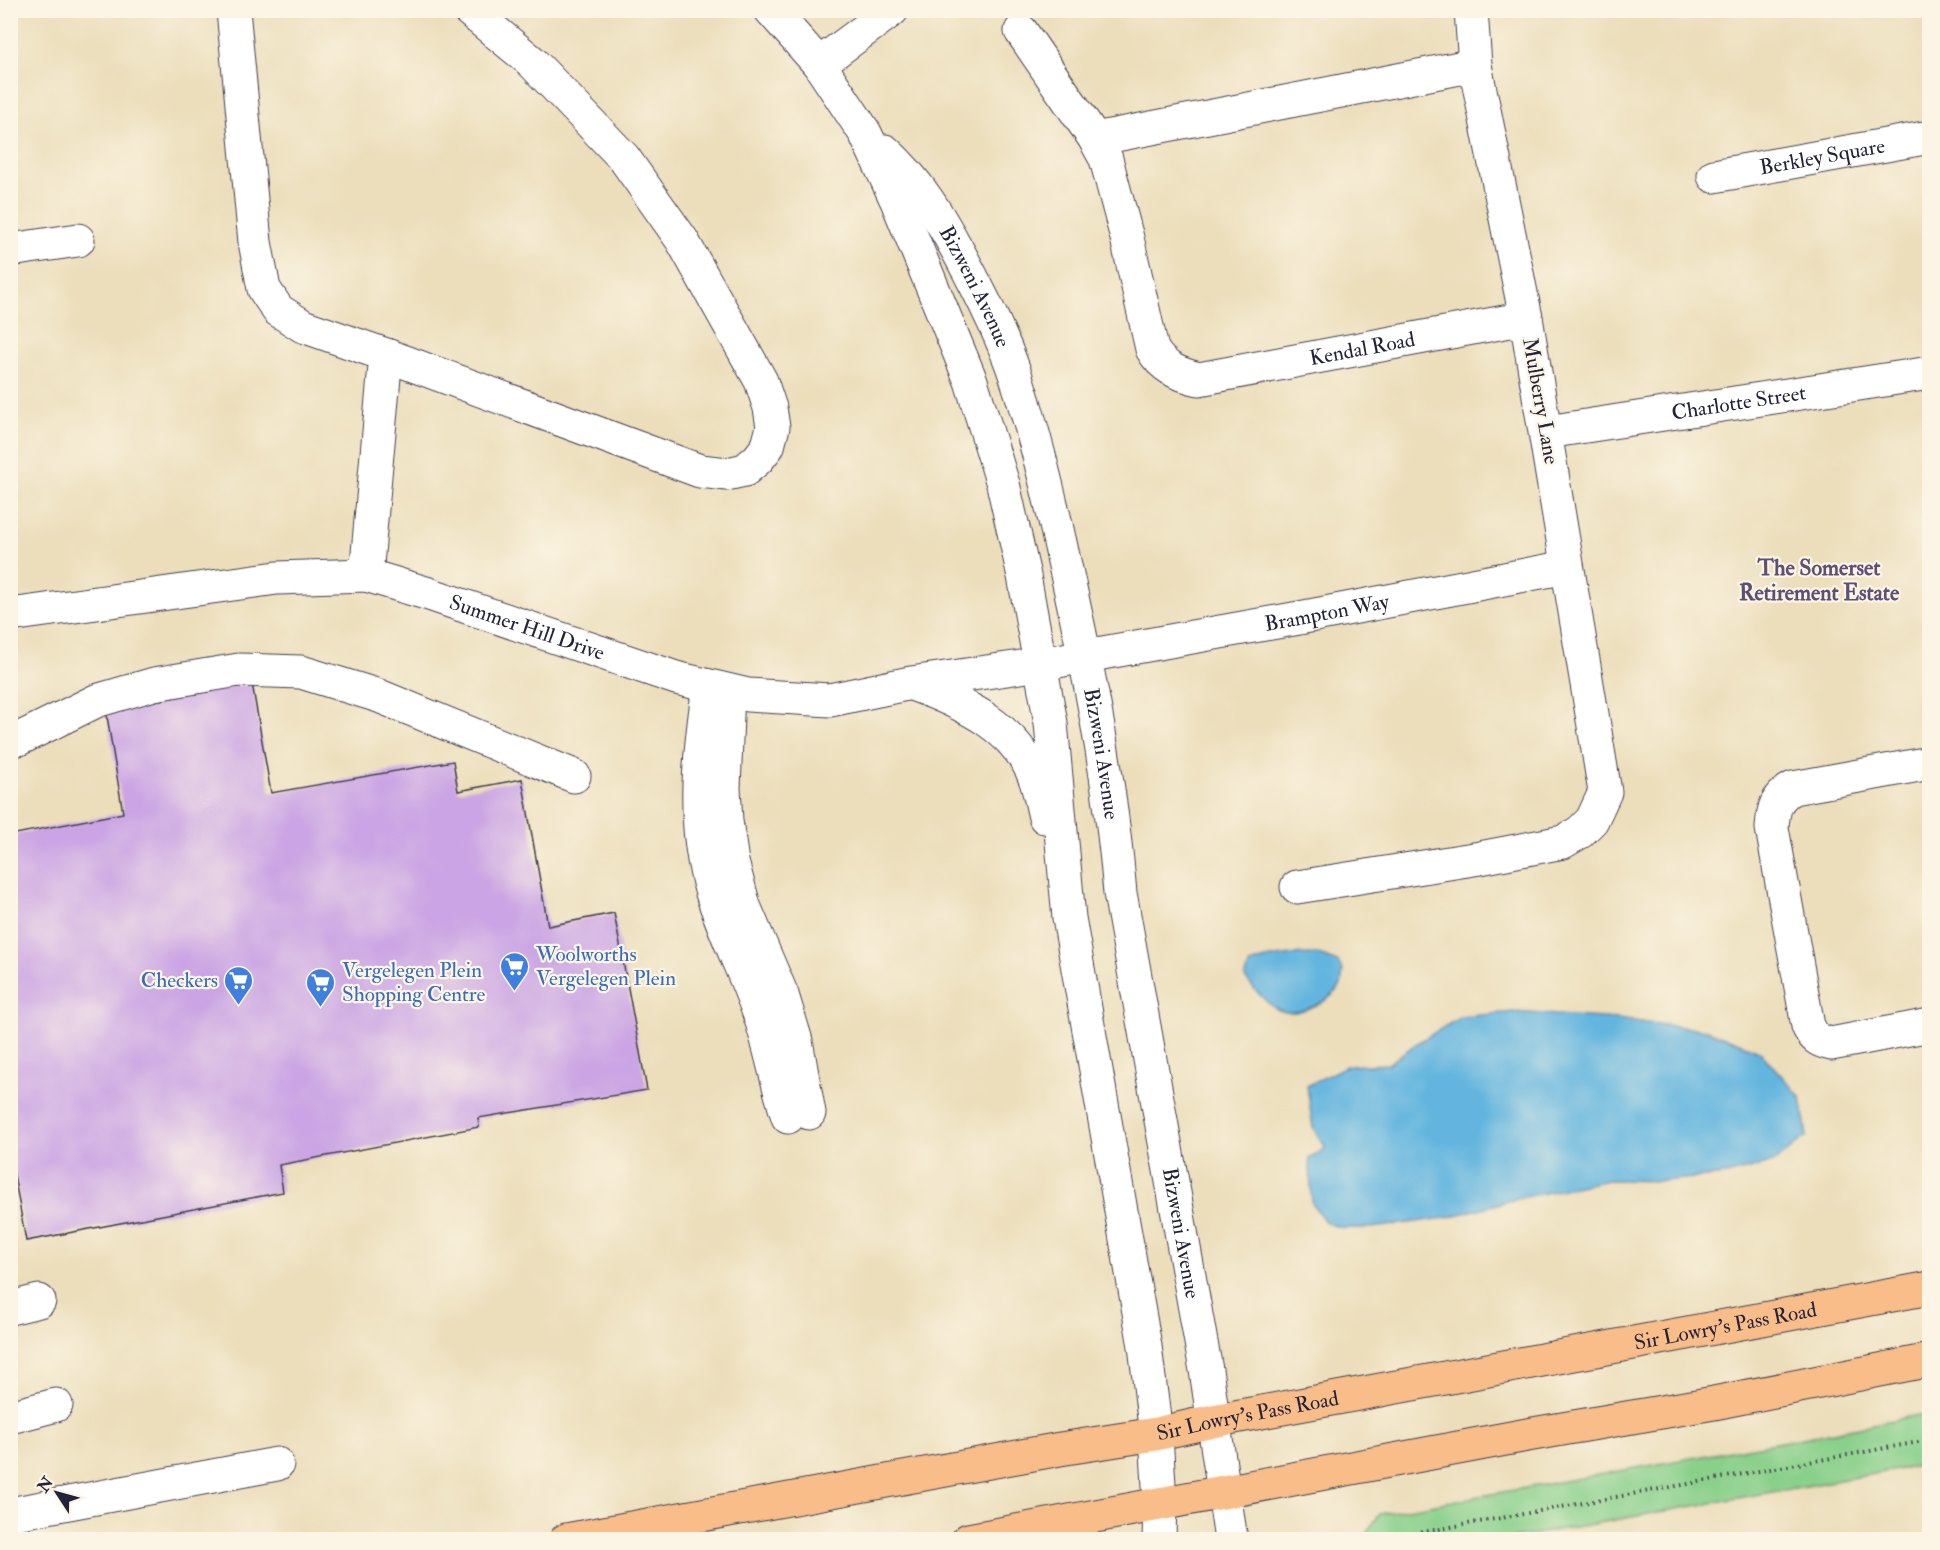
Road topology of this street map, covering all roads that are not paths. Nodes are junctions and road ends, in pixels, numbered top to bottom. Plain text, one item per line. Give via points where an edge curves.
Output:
1 (233, 10) edge
2 (469, 10) edge
3 (771, 10) edge
4 (892, 10) edge
5 (1471, 10) edge
6 (1021, 31) dead end
7 (819, 64) junction
8 (1475, 64) junction
9 (865, 133) junction
10 (1929, 137) edge
11 (1095, 139) junction
12 (1714, 176) dead end
13 (78, 240) dead end
14 (10, 250) edge
15 (1526, 318) junction
16 (386, 356) junction
17 (1929, 373) edge
18 (1547, 432) junction
19 (1567, 567) junction
20 (366, 575) junction
21 (10, 615) edge
22 (1086, 655) junction
23 (1041, 664) junction
24 (911, 683) junction
25 (718, 688) junction
26 (10, 741) edge
27 (1929, 763) edge
28 (574, 776) dead end
29 (1297, 887) dead end
30 (1069, 918) junction
31 (1929, 1025) edge
32 (798, 1115) dead end
33 (1929, 1288) edge
34 (1929, 1360) edge
35 (56, 1405) dead end
36 (10, 1417) edge
37 (1212, 1421) junction
38 (1156, 1434) junction
39 (277, 1464) dead end
40 (1225, 1493) junction
41 (1160, 1503) junction
42 (10, 1514) edge
43 (1092, 1528) edge
44 (566, 1539) edge
45 (968, 1539) edge
46 (1159, 1539) edge
47 (1231, 1539) edge

1 - 16 street via 255,242 264,289 278,310 303,326
2 - 16 street via 532,62 630,167 682,240 756,371 773,427 768,446 745,470 727,474 700,471
3 - 7 street, Bizweni Avenue
4 - 7 street
5 - 8 street, Mulberry Lane
6 - 11 street
7 - 9 street, Bizweni Avenue
8 - 11 street
8 - 15 street, Mulberry Lane
9 - 22 street, Bizweni Avenue via 899,164 935,209 978,287 1015,375 1043,467
9 - 23 street, Bizweni Avenue via 971,381 1003,484
10 - 12 street, Berkley Square
11 - 15 street, Kendal Road via 1109,170 1152,349 1166,367 1180,375 1199,379
13 - 14 street
15 - 18 street, Mulberry Lane
16 - 20 street
17 - 18 street, Charlotte Street
18 - 19 street, Mulberry Lane
19 - 22 street, Brampton Way
19 - 29 street, Mulberry Lane via 1605,792 1592,820 1563,842
20 - 21 street, Summer Hill Drive via 277,578
20 - 25 street, Summer Hill Drive via 676,678
22 - 23 street, Brampton Way
22 - 37 street, Bizweni Avenue via 1120,893
23 - 24 street, Summer Hill Drive
23 - 30 street, Bizweni Avenue via 1051,723
24 - 25 street, Summer Hill Drive via 830,700 748,695
24 - 30 street via 954,699 1005,734 1023,755 1035,779
25 - 32 street via 698,776 701,839 711,892
26 - 28 street via 96,702 154,684 239,670 301,672 379,696
27 - 31 street via 1793,788 1777,802 1772,828 1813,1037 1831,1044
30 - 38 street, Bizweni Avenue via 1145,1346
33 - 37 main road, Sir Lowry's Pass Road
34 - 40 main road
35 - 36 street
37 - 38 main road, Sir Lowry's Pass Road
37 - 40 street, Bizweni Avenue
38 - 41 street, Bizweni Avenue
38 - 44 main road, Sir Lowry's Pass Road
39 - 42 street
40 - 41 main road
40 - 47 street, Bizweni Avenue
41 - 43 main road
41 - 46 street, Bizweni Avenue
43 - 45 main road

